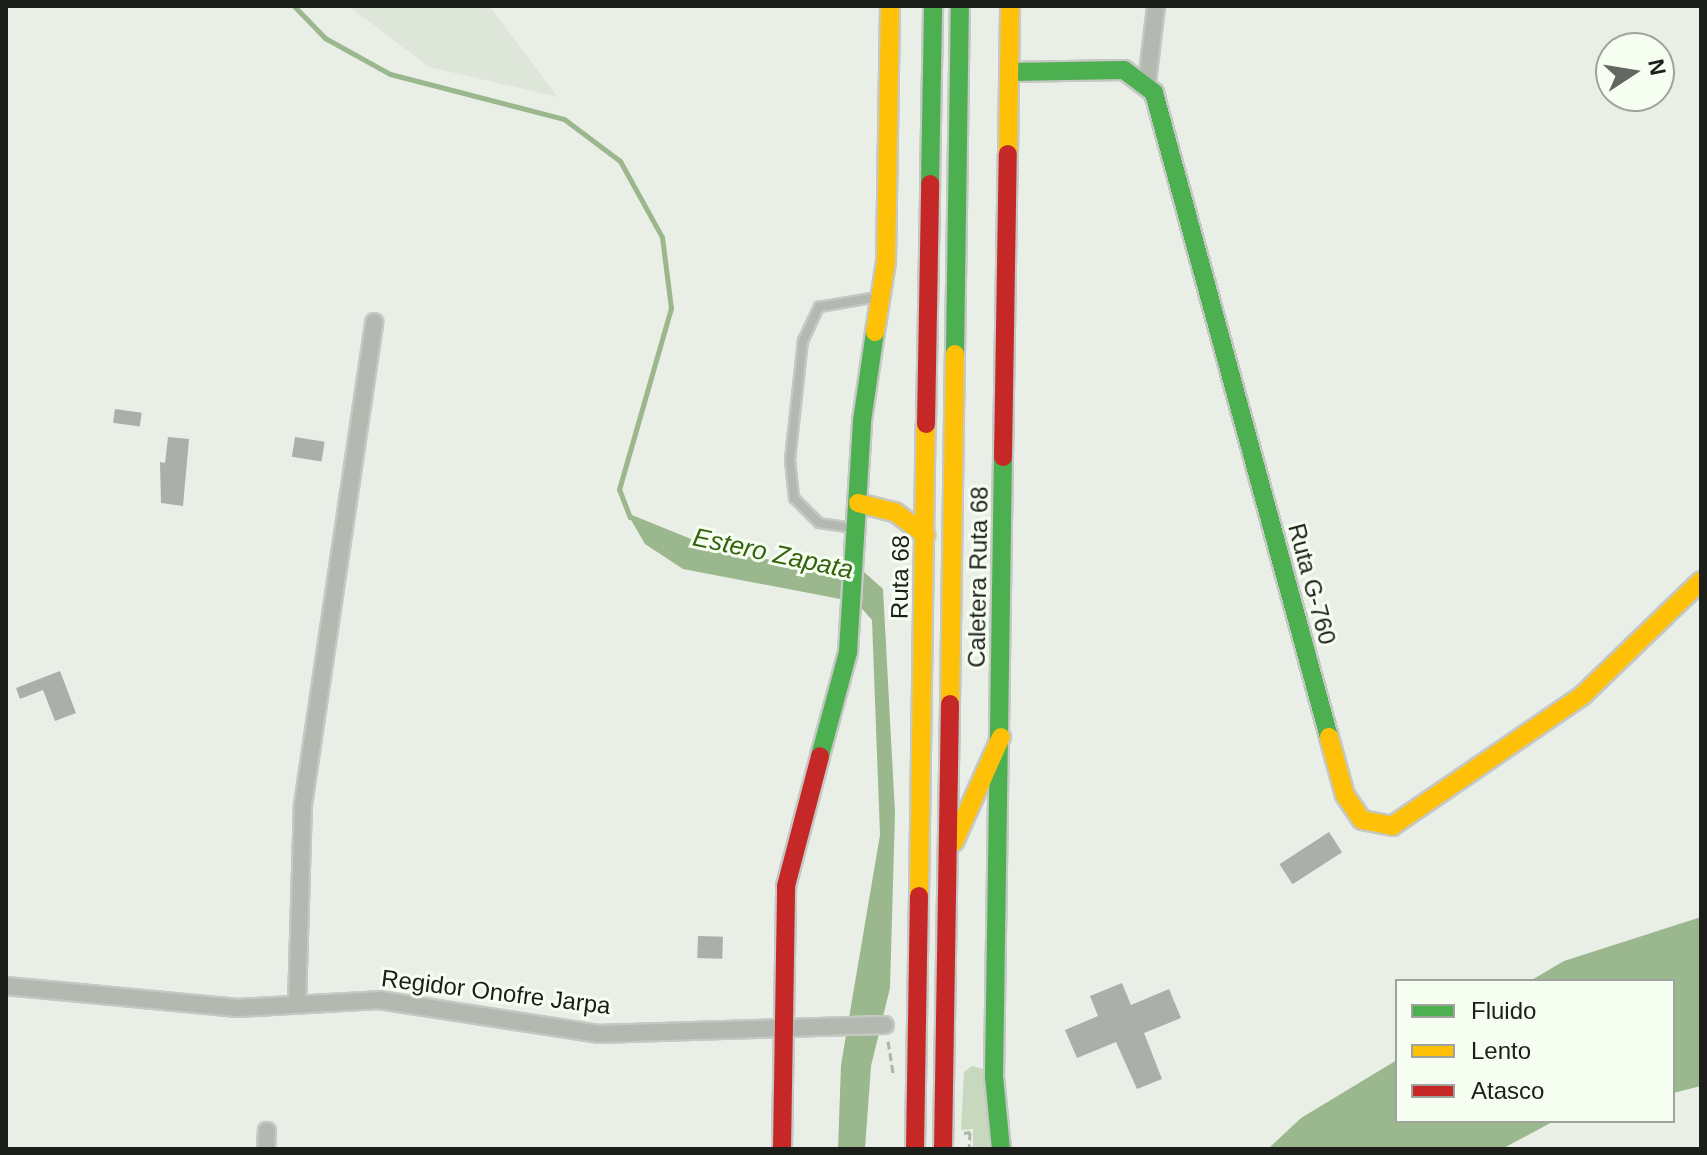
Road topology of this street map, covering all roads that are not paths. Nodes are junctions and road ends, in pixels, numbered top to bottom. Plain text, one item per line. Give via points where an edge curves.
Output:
1 (890, 6) edge
2 (933, 6) edge
3 (960, 6) edge
4 (1010, 6) edge
5 (1156, 6) edge
6 (1009, 72) junction
7 (1147, 82) junction
8 (882, 297) junction
9 (374, 322) dead end
10 (858, 503) junction
11 (856, 529) junction
12 (925, 535) junction
13 (1701, 581) edge
14 (1001, 737) junction
15 (946, 869) junction
16 (6, 986) edge
17 (297, 1004) junction
18 (885, 1025) road end
19 (779, 1028) junction
20 (267, 1131) dead end
21 (266, 1149) edge
22 (782, 1149) edge
23 (915, 1149) edge
24 (943, 1149) edge
25 (1001, 1149) edge

1 - 8 main road
2 - 12 main road, Ruta 68
3 - 15 main road
4 - 6 main road, Caletera Ruta 68
5 - 7 street
6 - 7 main road via 1124,70
6 - 14 main road, Caletera Ruta 68
7 - 13 main road, Ruta G-760 via 1159,106 1345,795 1362,820 1392,826 1413,816 1583,695
8 - 10 main road via 862,421
8 - 11 lane via 847,297 819,307 803,341 790,460 794,498 819,523
9 - 17 street via 303,805
10 - 11 main road
10 - 12 main road via 895,512
11 - 19 main road via 842,683 786,886
12 - 23 main road, Ruta 68
14 - 15 main road via 966,808
14 - 25 main road, Caletera Ruta 68 via 994,1097
15 - 24 main road
16 - 17 street, Regidor Onofre Jarpa via 238,1008
17 - 19 street, Regidor Onofre Jarpa via 379,1000 598,1034
18 - 19 street, Regidor Onofre Jarpa
19 - 22 main road
20 - 21 street

